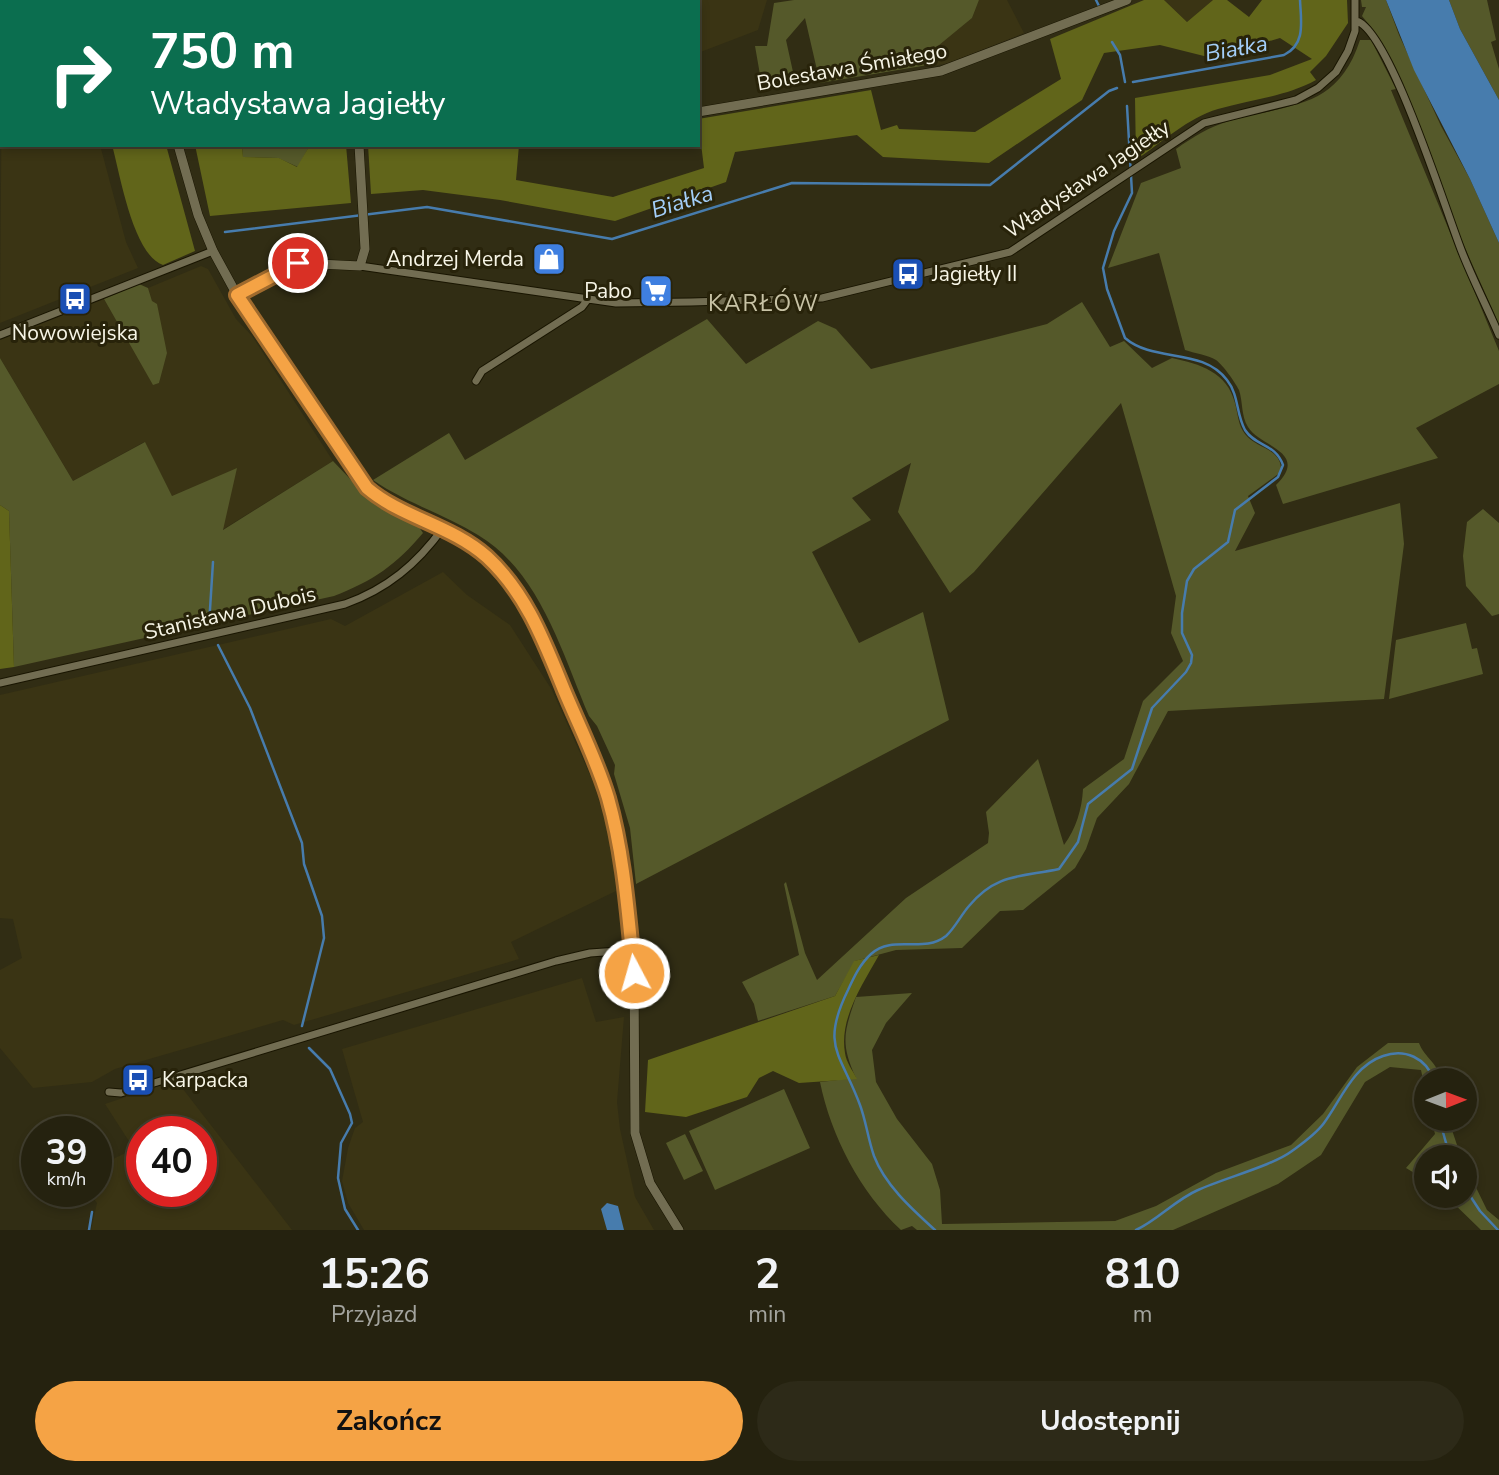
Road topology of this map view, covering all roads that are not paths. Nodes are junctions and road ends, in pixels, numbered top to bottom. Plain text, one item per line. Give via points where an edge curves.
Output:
1 (1127, 0) edge
2 (1355, 0) edge
3 (1356, 21) junction
4 (700, 112) edge
5 (179, 147) edge
6 (185, 147) edge
7 (359, 147) edge
8 (188, 177) junction
9 (213, 251) junction
10 (360, 266) junction
11 (237, 295) junction
12 (588, 299) junction
13 (0, 335) edge
14 (1499, 335) edge
15 (476, 381) dead end
16 (443, 528) junction
17 (0, 683) edge
18 (632, 950) junction
19 (109, 1092) dead end
20 (678, 1230) edge

1 - 4 street, Bolesława Śmiałego via 941,71
2 - 3 street, Władysława Jagiełły
3 - 12 street, Władysława Jagiełły via 1342,62 1318,88 1296,100 1204,123 1016,250 836,296 616,303
3 - 14 street via 1371,32 1395,76
5 - 8 street
6 - 8 street
7 - 10 street via 365,249
8 - 9 street
9 - 11 street
9 - 13 street
10 - 11 street, Władysława Jagiełły via 298,263
10 - 12 street, Władysława Jagiełły
11 - 16 street via 367,488 386,502
12 - 15 street via 482,371
16 - 17 street, Stanisława Dubois via 395,579 345,604
16 - 18 street via 480,551 502,572 538,627 608,800
18 - 19 street via 568,957 121,1093
18 - 20 street via 635,1133 650,1183

